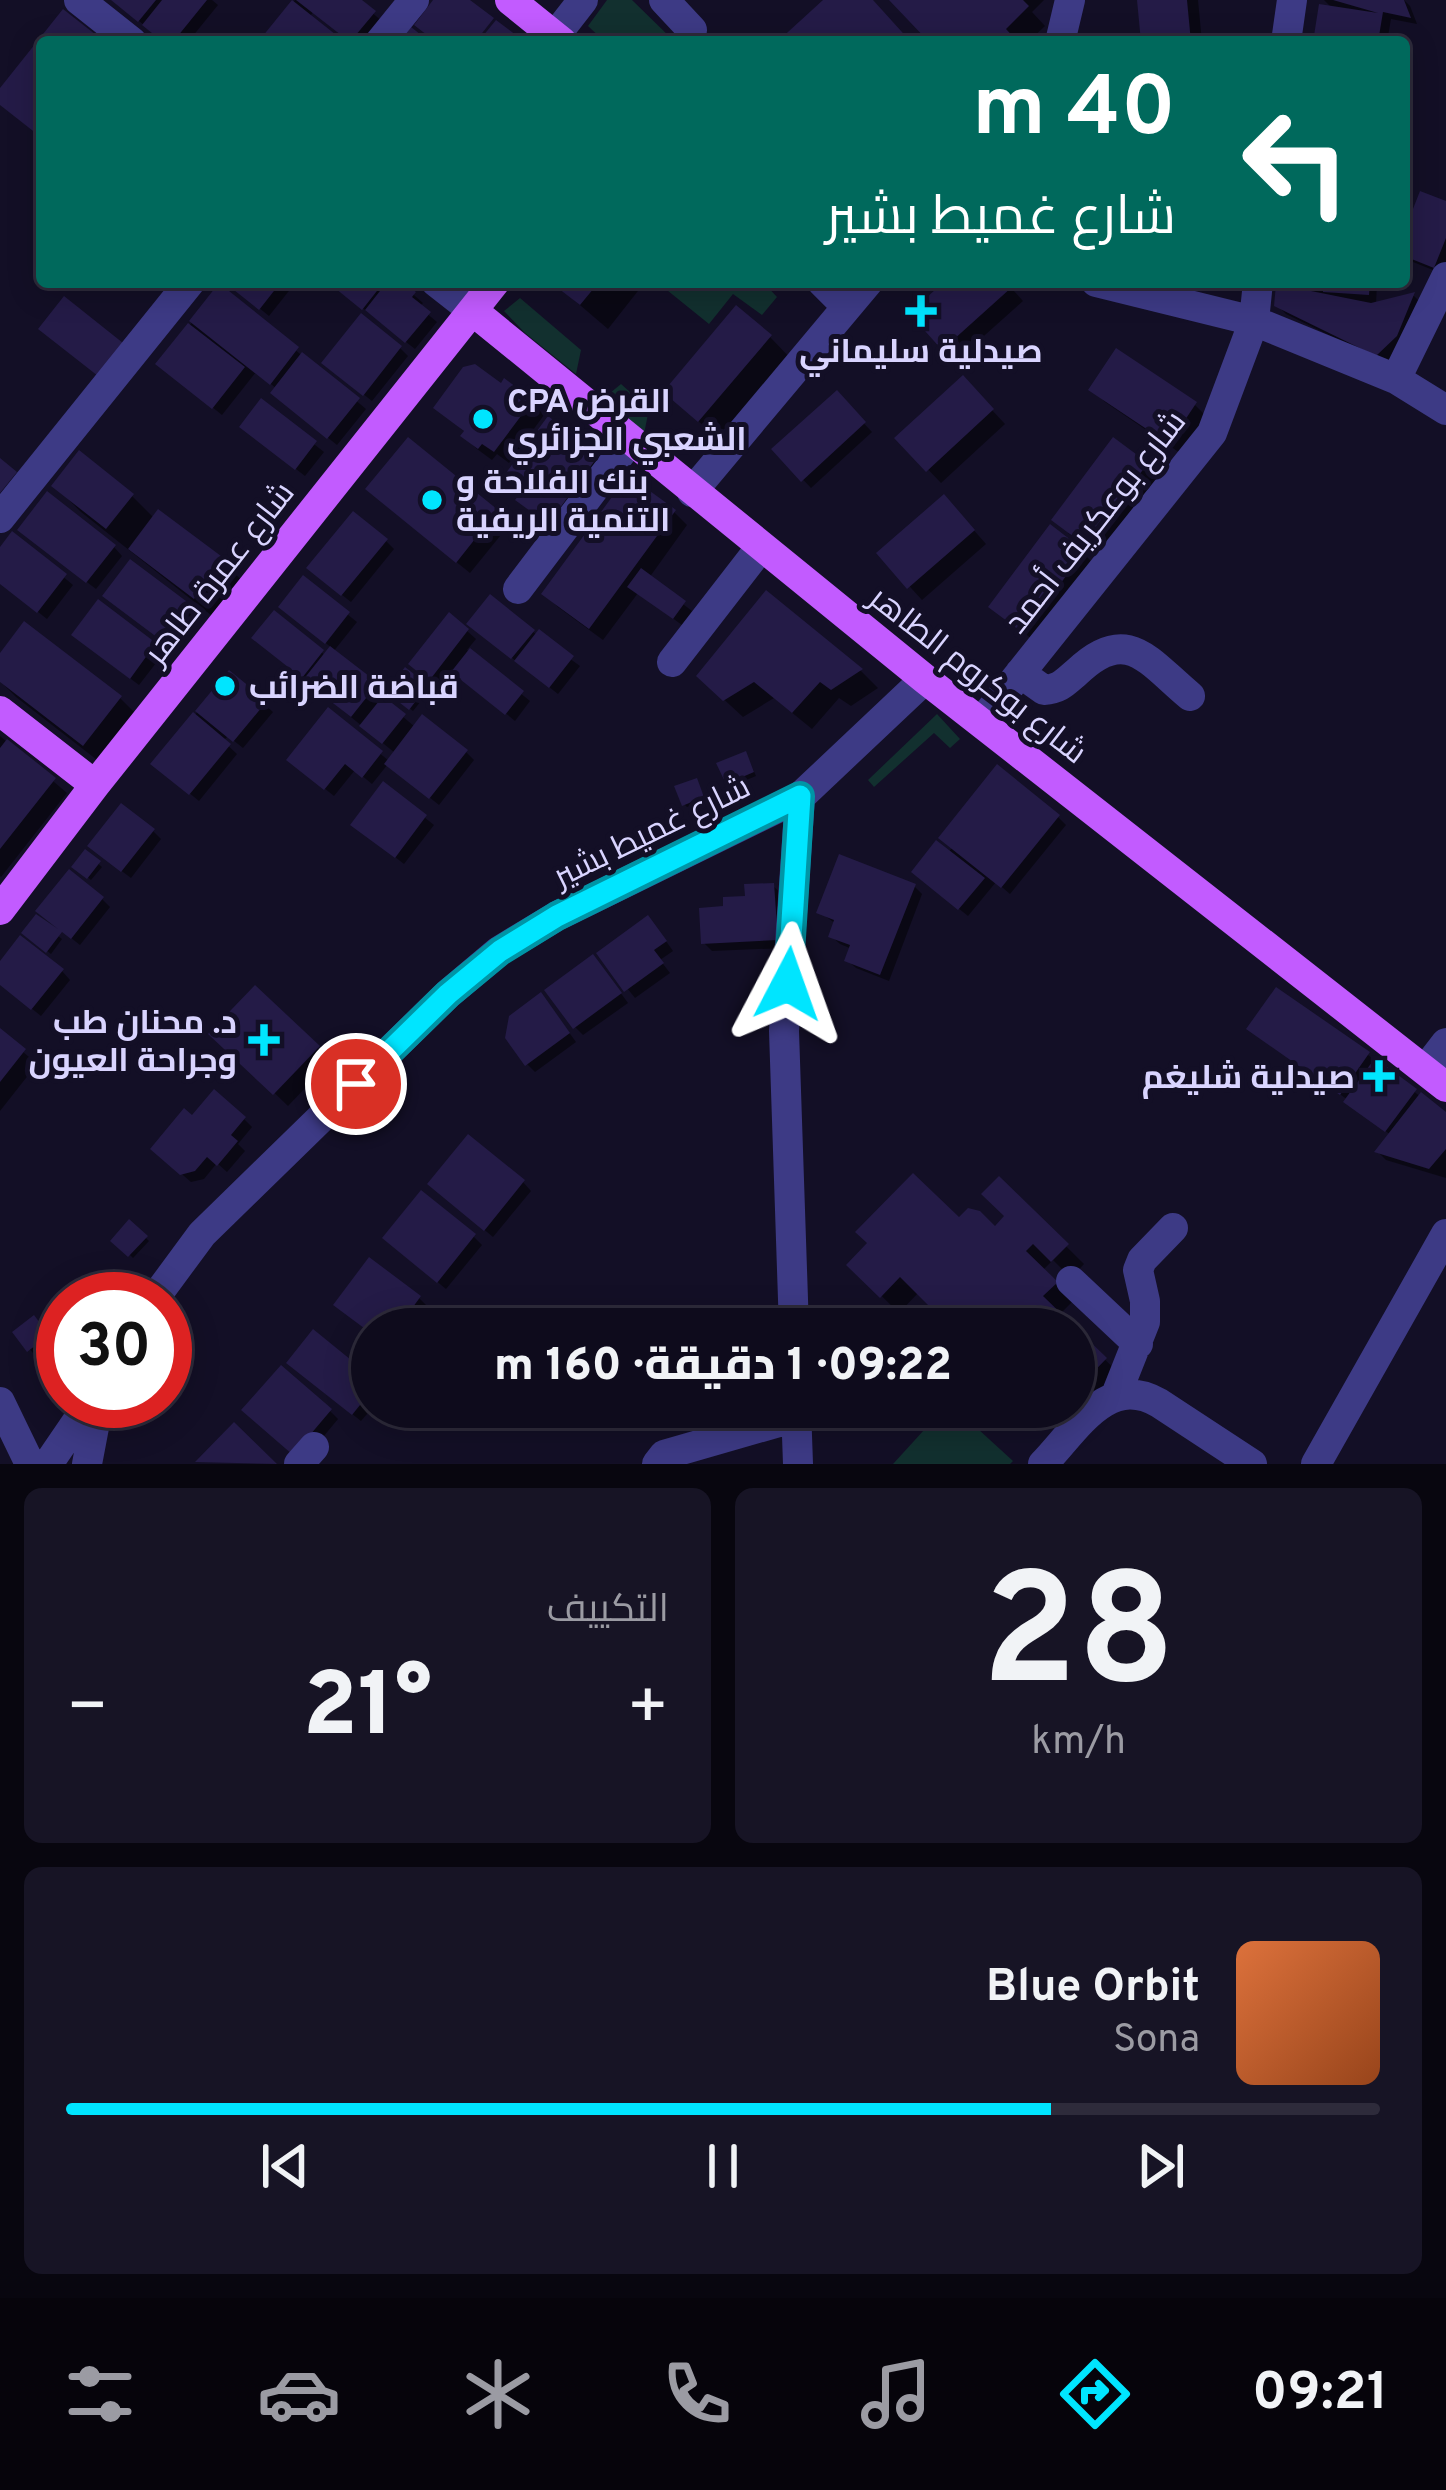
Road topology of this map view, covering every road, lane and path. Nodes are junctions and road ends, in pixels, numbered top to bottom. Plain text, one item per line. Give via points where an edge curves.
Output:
1 (79, 0) edge
2 (413, 0) edge
3 (510, 0) edge
4 (584, 0) edge
5 (664, 0) edge
6 (1070, 0) edge
7 (1292, 0) edge
8 (692, 30) dead end
9 (124, 36) edge
10 (385, 36) edge
11 (555, 36) edge
12 (561, 36) edge
13 (1061, 36) edge
14 (1287, 36) edge
15 (1446, 277) edge
16 (185, 288) edge
17 (444, 288) edge
18 (490, 288) edge
19 (828, 288) edge
20 (863, 288) edge
21 (1120, 288) edge
22 (1257, 288) edge
23 (847, 307) junction
24 (473, 311) junction
25 (1254, 321) junction
26 (1396, 379) junction
27 (1446, 410) edge
28 (630, 441) junction
29 (692, 492) junction
30 (0, 518) edge
31 (761, 547) junction
32 (518, 589) dead end
33 (672, 662) dead end
34 (1021, 673) junction
35 (926, 679) junction
36 (1190, 696) dead end
37 (0, 711) edge
38 (981, 722) junction
39 (95, 785) junction
40 (800, 796) junction
41 (0, 910) edge
42 (1446, 1043) edge
43 (1436, 1078) edge
44 (1173, 1228) dead end
45 (1446, 1234) edge
46 (174, 1272) edge
47 (1071, 1281) dead end
48 (793, 1308) edge
49 (1138, 1344) junction
50 (1116, 1394) junction
51 (0, 1402) edge
52 (75, 1428) edge
53 (92, 1428) edge
54 (747, 1428) edge
55 (797, 1428) edge
56 (29, 1464) edge
57 (48, 1464) edge
58 (87, 1464) edge
59 (657, 1464) edge
60 (798, 1464) edge
61 (1043, 1464) edge
62 (1252, 1464) edge
63 (1316, 1464) edge

1 - 9 street
2 - 10 street
3 - 11 main road
4 - 12 street
5 - 8 street
6 - 13 street
7 - 14 street
15 - 26 street
16 - 30 street
17 - 24 street
18 - 24 main road, شارع عمرة طاهر
19 - 23 street
20 - 23 street
21 - 25 street
22 - 25 street, شارع بوعكريف أحمد
23 - 29 street
24 - 28 main road, شارع بوكروم الطاهر
24 - 39 main road, شارع عمرة طاهر
25 - 26 street
25 - 34 street, شارع بوعكريف أحمد via 1212,433
26 - 27 street
28 - 29 main road, شارع بوكروم الطاهر
28 - 32 street
29 - 31 main road, شارع بوكروم الطاهر
31 - 33 street
31 - 35 main road, شارع بوكروم الطاهر
34 - 36 street via 1044,690 1058,689 1094,655 1134,649
34 - 38 street, شارع بوعكريف أحمد
35 - 38 main road, شارع بوكروم الطاهر
35 - 40 street, شارع غميط بشير
37 - 39 main road
38 - 43 main road, شارع بوكروم الطاهر
39 - 41 main road, شارع عمرة طاهر
40 - 46 street, شارع غميط بشير via 500,951 202,1234
40 - 48 street via 784,1031
42 - 43 street
44 - 49 street via 1138,1270 1147,1312
45 - 63 street
47 - 49 street
49 - 50 street
50 - 61 street
50 - 62 street via 1146,1395
51 - 56 street
52 - 57 street
53 - 58 street
54 - 59 street
55 - 60 street

